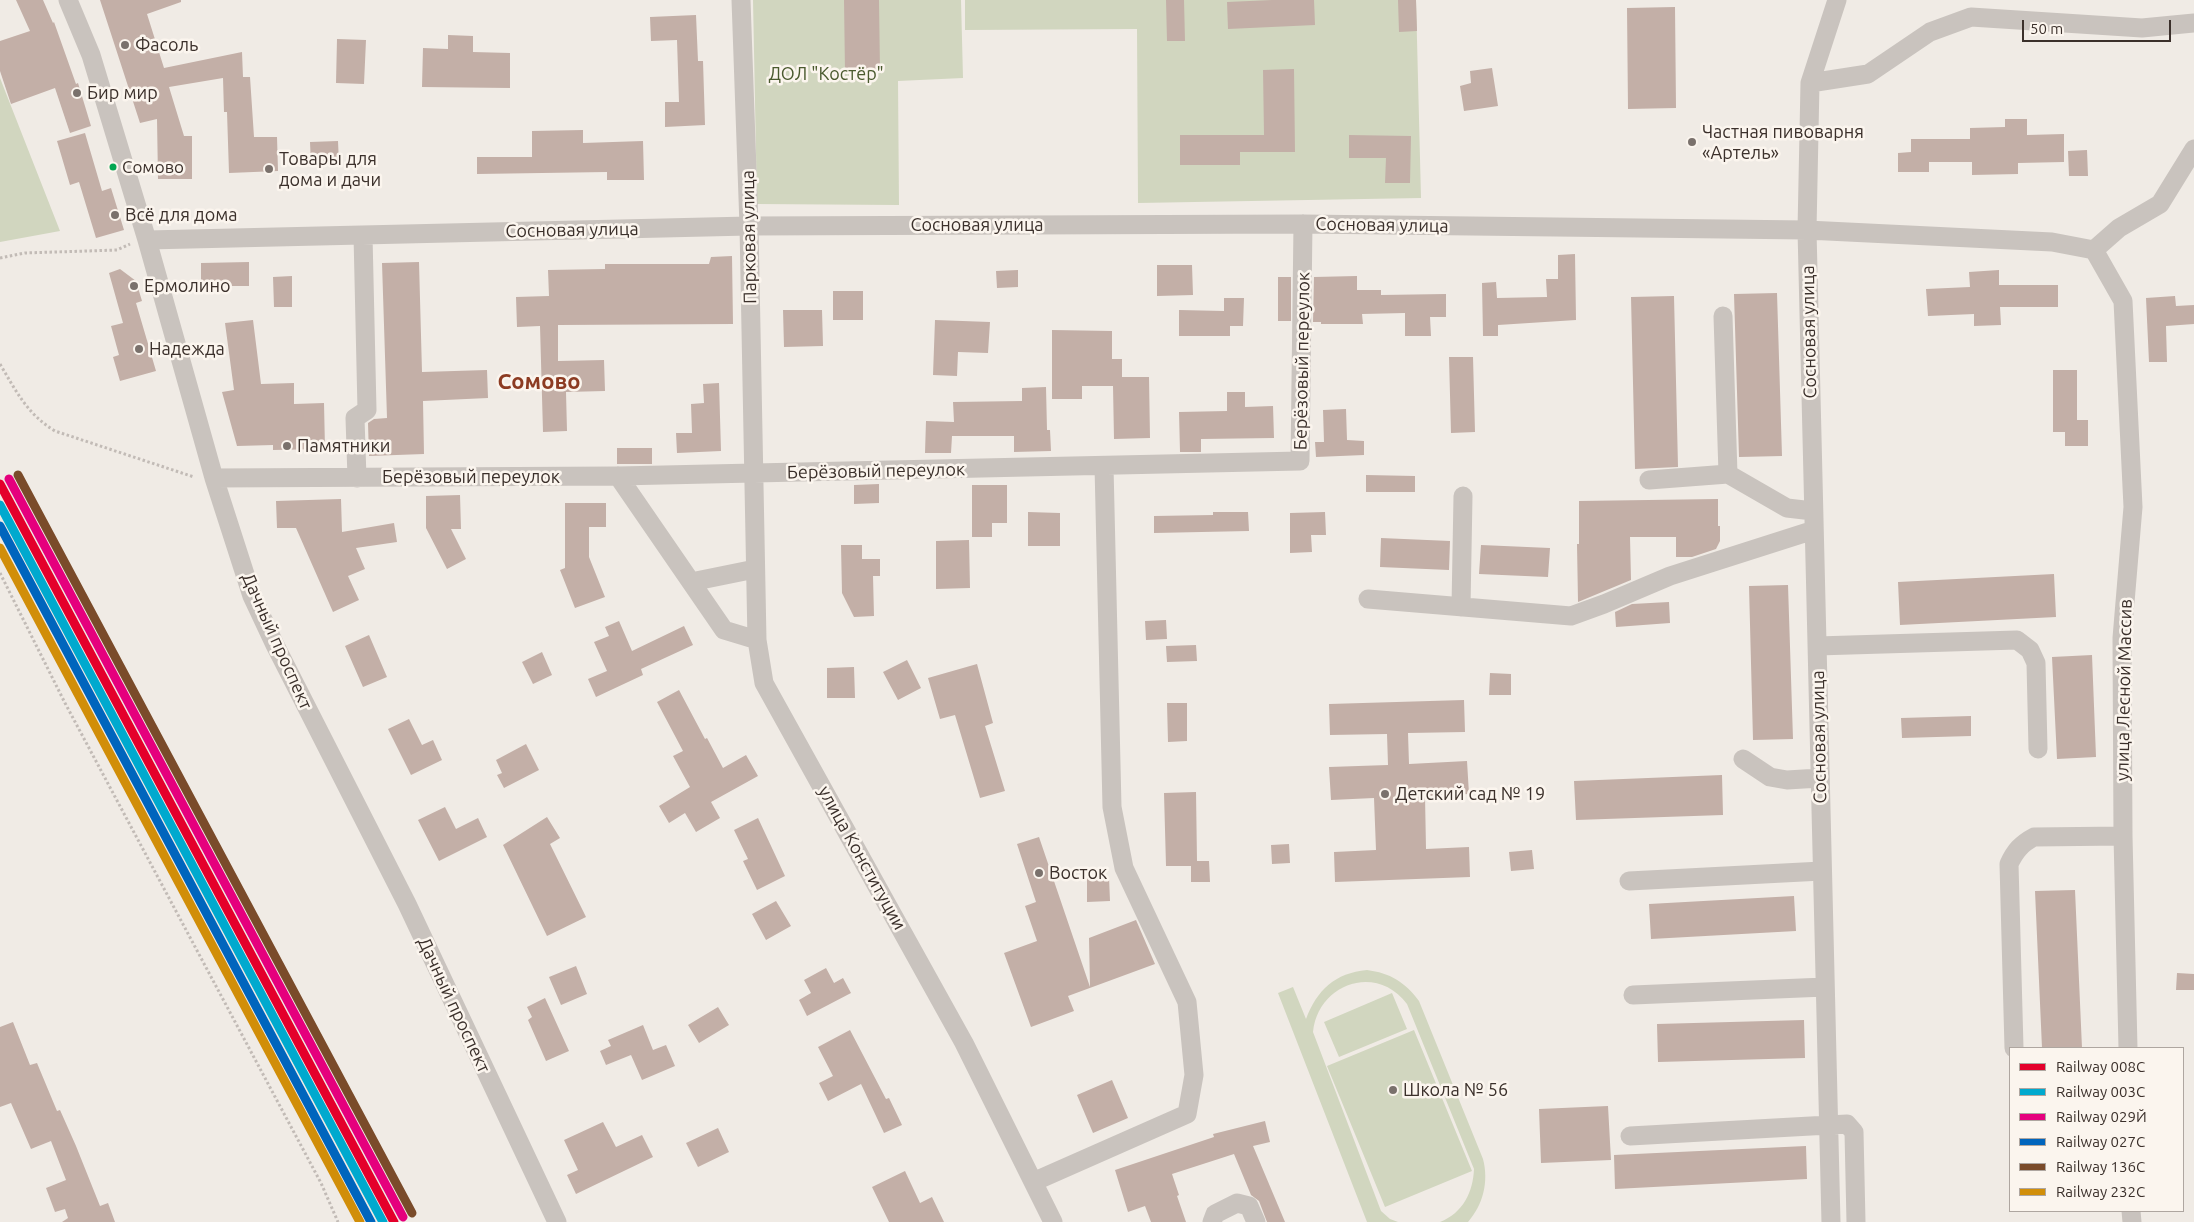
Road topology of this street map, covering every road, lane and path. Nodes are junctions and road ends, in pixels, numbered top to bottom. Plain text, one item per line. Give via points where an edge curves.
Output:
1 (68, 0) edge
2 (741, 0) edge
3 (1837, 0) edge
4 (2194, 23) edge
5 (1810, 84) junction
6 (2194, 149) edge
7 (1303, 224) junction
8 (749, 226) junction
9 (1807, 230) junction
10 (363, 235) junction
11 (147, 240) junction
12 (118, 250) dead end
13 (2094, 250) junction
14 (0, 258) edge
15 (1723, 316) dead end
16 (0, 364) edge
17 (1104, 466) junction
18 (754, 474) junction
19 (1728, 474) junction
20 (618, 476) junction
21 (214, 478) junction
22 (357, 478) junction
23 (1649, 480) dead end
24 (1463, 496) dead end
25 (1813, 511) junction
26 (1814, 530) junction
27 (755, 569) junction
28 (0, 573) edge
29 (691, 582) junction
30 (1368, 599) dead end
31 (1461, 607) junction
32 (756, 640) junction
33 (1817, 646) junction
34 (2038, 749) dead end
35 (1743, 759) dead end
36 (1820, 778) junction
37 (2123, 836) junction
38 (1822, 871) junction
39 (1629, 881) dead end
40 (1825, 987) junction
41 (1633, 995) dead end
42 (2014, 1047) edge
43 (2128, 1047) edge
44 (1828, 1126) junction
45 (1630, 1136) dead end
46 (1033, 1182) junction
47 (338, 1222) edge
48 (557, 1222) edge
49 (1053, 1222) edge
50 (1212, 1222) edge
51 (1256, 1222) edge
52 (1831, 1222) edge
53 (1856, 1222) edge

1 - 11 street, Дачный проспект via 91,56
2 - 8 street, Парковая улица
3 - 5 street, Сосновая улица
4 - 5 street via 2142,28 1971,17 1930,32 1868,74
5 - 9 street, Сосновая улица
6 - 13 street via 2160,204 2120,228
7 - 8 street, Сосновая улица
7 - 9 street, Сосновая улица
7 - 17 street, Берёзовый переулок via 1300,461
8 - 10 street, Сосновая улица
8 - 18 street, Парковая улица
9 - 13 street, Сосновая улица via 2052,242
9 - 25 street, Сосновая улица
10 - 11 street, Сосновая улица
10 - 22 street via 367,410 355,418
11 - 21 street, Дачный проспект
12 - 14 path via 25,253
13 - 37 street, улица Лесной Массив via 2123,302 2124,311 2133,507 2122,638
15 - 19 street
16 - 21 path via 26,406 39,421 55,430 197,478
17 - 18 street, Берёзовый переулок
17 - 46 street via 1112,807 1124,868 1187,1002 1194,1074 1187,1114
18 - 20 street, Берёзовый переулок
18 - 27 street, улица Конституции
19 - 23 street
19 - 25 street via 1787,508
20 - 22 street, Берёзовый переулок
20 - 29 street
21 - 22 street, Берёзовый переулок
21 - 48 street, Дачный проспект via 252,596 407,904
24 - 31 street
25 - 26 street, Сосновая улица
26 - 31 street via 1670,576 1571,616
26 - 33 street, Сосновая улица
27 - 29 street
27 - 32 street, улица Конституции
28 - 47 path via 65,703 321,1183
29 - 32 street via 724,630
30 - 31 street
32 - 46 street, улица Конституции via 764,683 964,1043
33 - 34 street via 2017,640 2030,650 2036,663
33 - 36 street, Сосновая улица
35 - 36 street via 1770,777 1787,780
36 - 38 street, Сосновая улица
37 - 42 street via 2034,837 2022,843 2014,854 2009,864
37 - 43 street, улица Лесной Массив
38 - 39 street
38 - 40 street, Сосновая улица
40 - 41 street
40 - 44 street, Сосновая улица
44 - 45 street
44 - 52 street, Сосновая улица
44 - 53 street via 1847,1124 1854,1132
46 - 49 street, улица Конституции
50 - 51 street via 1214,1214 1237,1203 1248,1206

